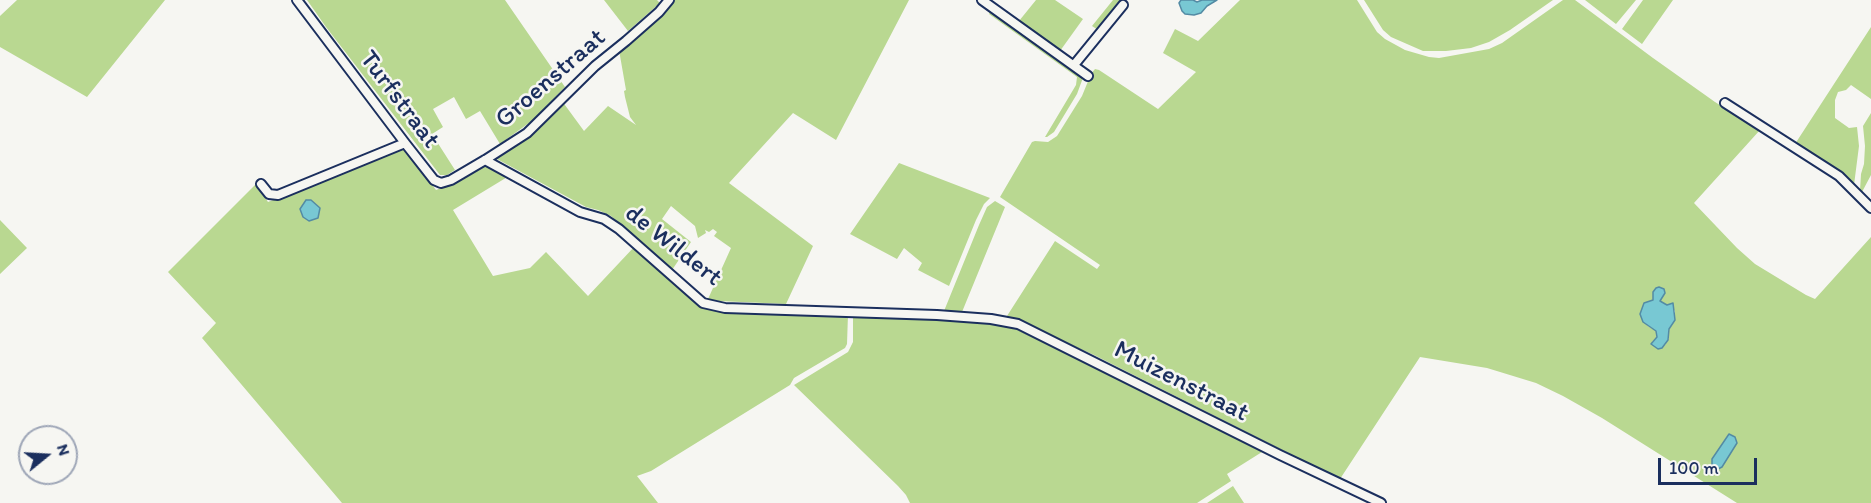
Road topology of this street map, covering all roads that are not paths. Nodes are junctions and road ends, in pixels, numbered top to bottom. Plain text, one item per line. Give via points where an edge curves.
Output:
1 (297, 0) edge
2 (669, 0) edge
3 (982, 0) edge
4 (1123, 5) dead end
5 (1074, 65) junction
6 (1088, 76) dead end
7 (1725, 103) dead end
8 (405, 143) junction
9 (485, 160) junction
10 (261, 184) dead end
11 (1871, 208) edge
12 (957, 317) joint
13 (1381, 503) edge

1 - 8 street, Turfstraat
2 - 9 street, Groenstraat via 527,133
3 - 5 street
4 - 5 street
5 - 6 street
7 - 11 street via 1839,176
8 - 9 street, Turfstraat via 441,183
8 - 10 street via 279,195 269,194
9 - 12 street, de Wildert via 580,212 604,219 704,303 725,308
12 - 13 street, Muizenstraat via 1018,324

